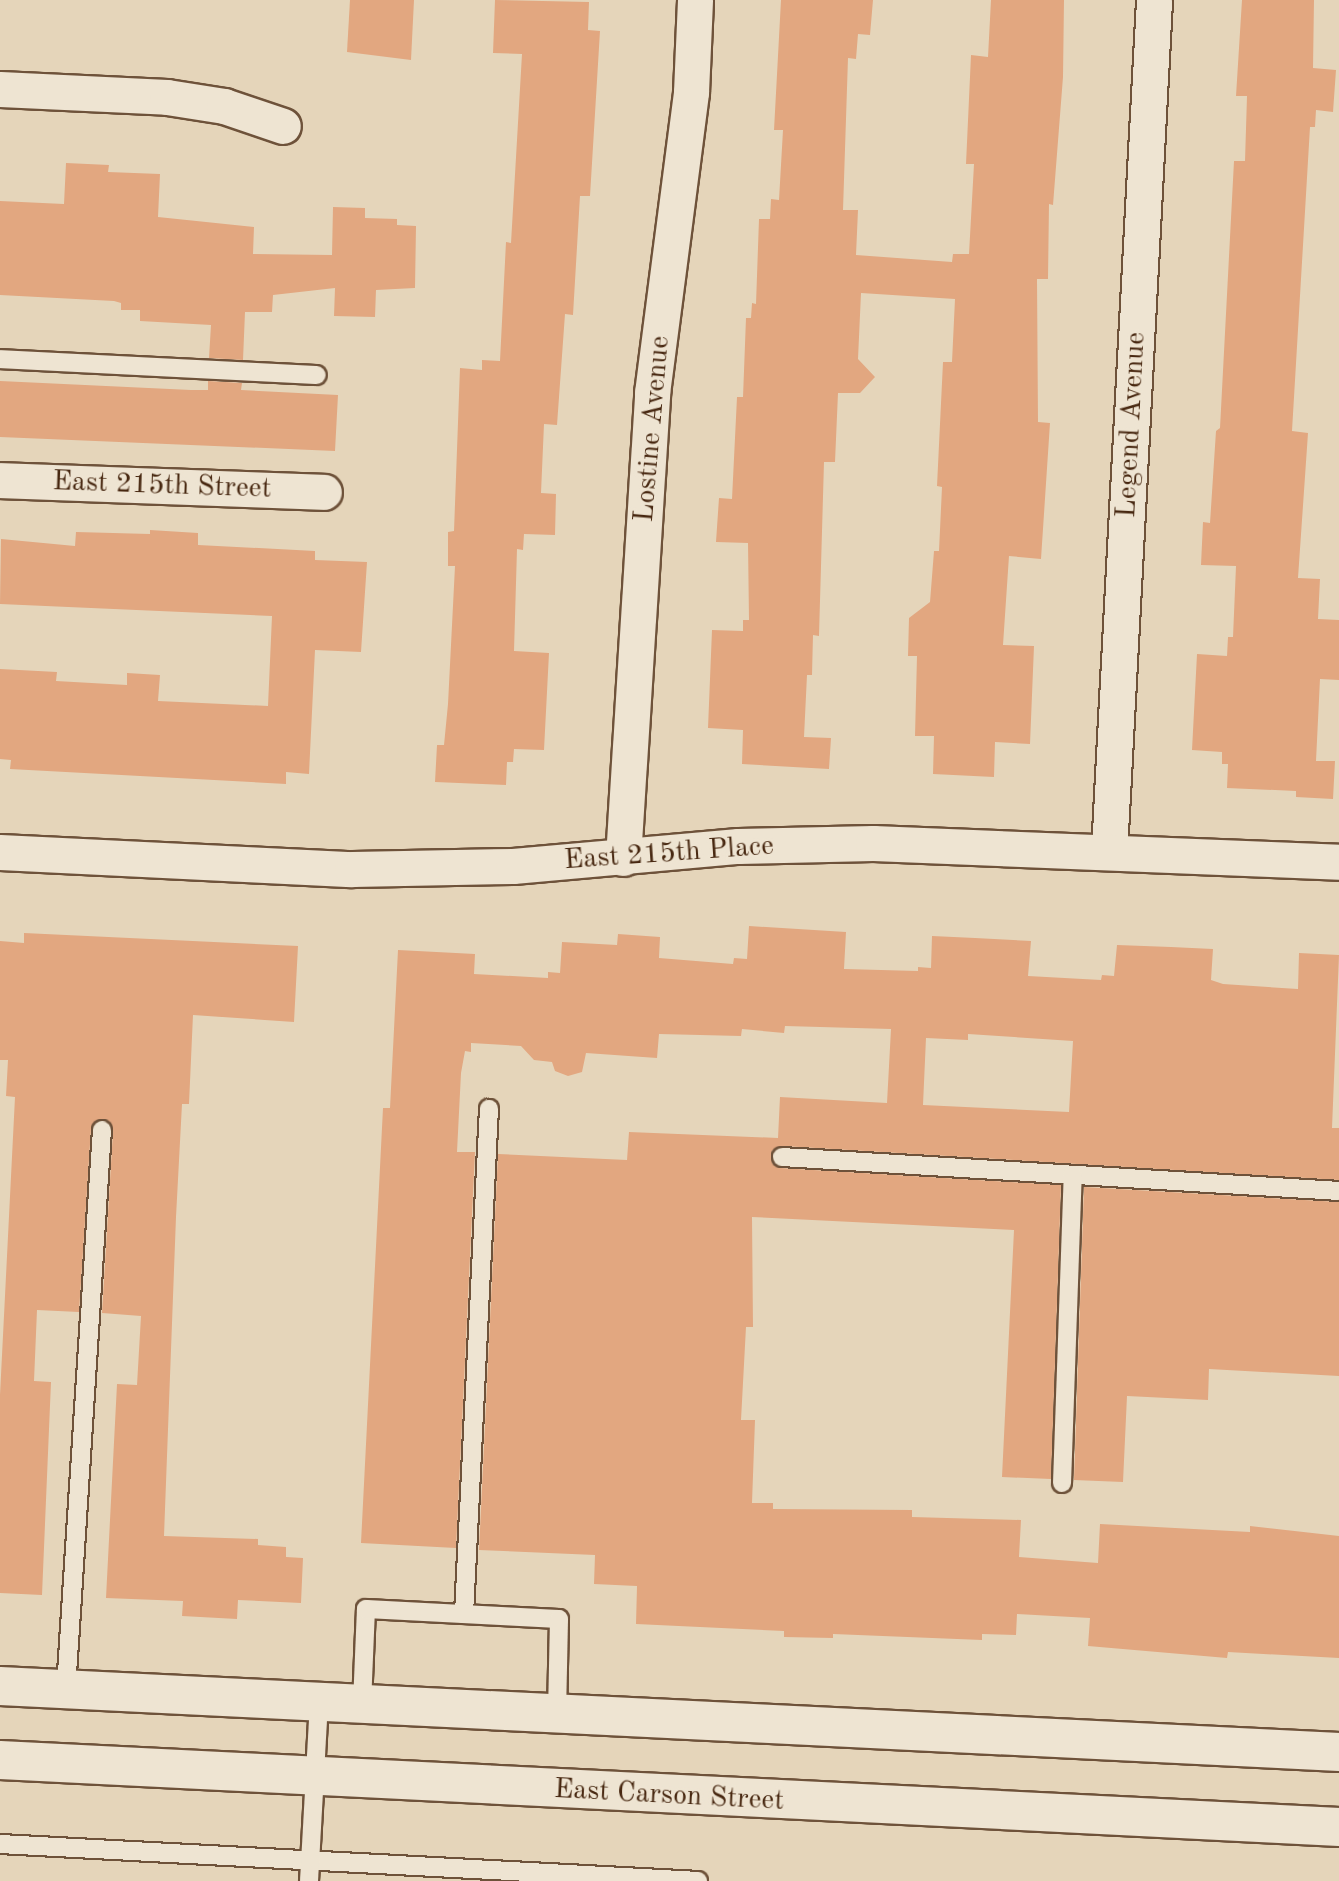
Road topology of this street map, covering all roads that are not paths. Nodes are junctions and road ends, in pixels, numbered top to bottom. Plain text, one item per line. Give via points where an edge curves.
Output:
1 (695, 0) edge
2 (1154, 0) edge
3 (0, 89) edge
4 (283, 126) dead end
5 (0, 359) edge
6 (317, 375) dead end
7 (0, 480) edge
8 (324, 492) dead end
9 (1109, 851) junction
10 (0, 852) edge
11 (623, 858) junction
12 (1339, 862) edge
13 (489, 1109) dead end
14 (102, 1130) dead end
15 (782, 1157) dead end
16 (1073, 1175) junction
17 (1339, 1191) edge
18 (1062, 1483) dead end
19 (464, 1614) junction
20 (0, 1686) edge
21 (66, 1689) junction
22 (319, 1702) junction
23 (362, 1704) junction
24 (557, 1714) junction
25 (1339, 1752) edge
26 (0, 1760) edge
27 (315, 1777) junction
28 (1339, 1827) edge
29 (0, 1844) edge
30 (310, 1861) junction
31 (309, 1881) edge
32 (698, 1881) edge

1 - 11 street, Lostine Avenue via 691,92 652,393
2 - 9 street, Legend Avenue
3 - 4 street via 167,97 224,106
5 - 6 lane
7 - 8 street, East 215th Street
9 - 11 street, East 215th Place via 860,844 738,846
9 - 12 street, East 215th Place
10 - 11 street, East 215th Place via 352,870
13 - 19 lane
14 - 21 lane
15 - 16 lane
16 - 17 lane
16 - 18 lane
19 - 23 lane via 366,1609
19 - 24 lane via 559,1619
20 - 21 main road
21 - 22 main road
22 - 23 main road
22 - 27 lane
23 - 24 main road
24 - 25 main road
26 - 27 main road, East Carson Street
27 - 28 main road, East Carson Street
27 - 30 lane
29 - 30 lane
30 - 31 lane
30 - 32 lane

